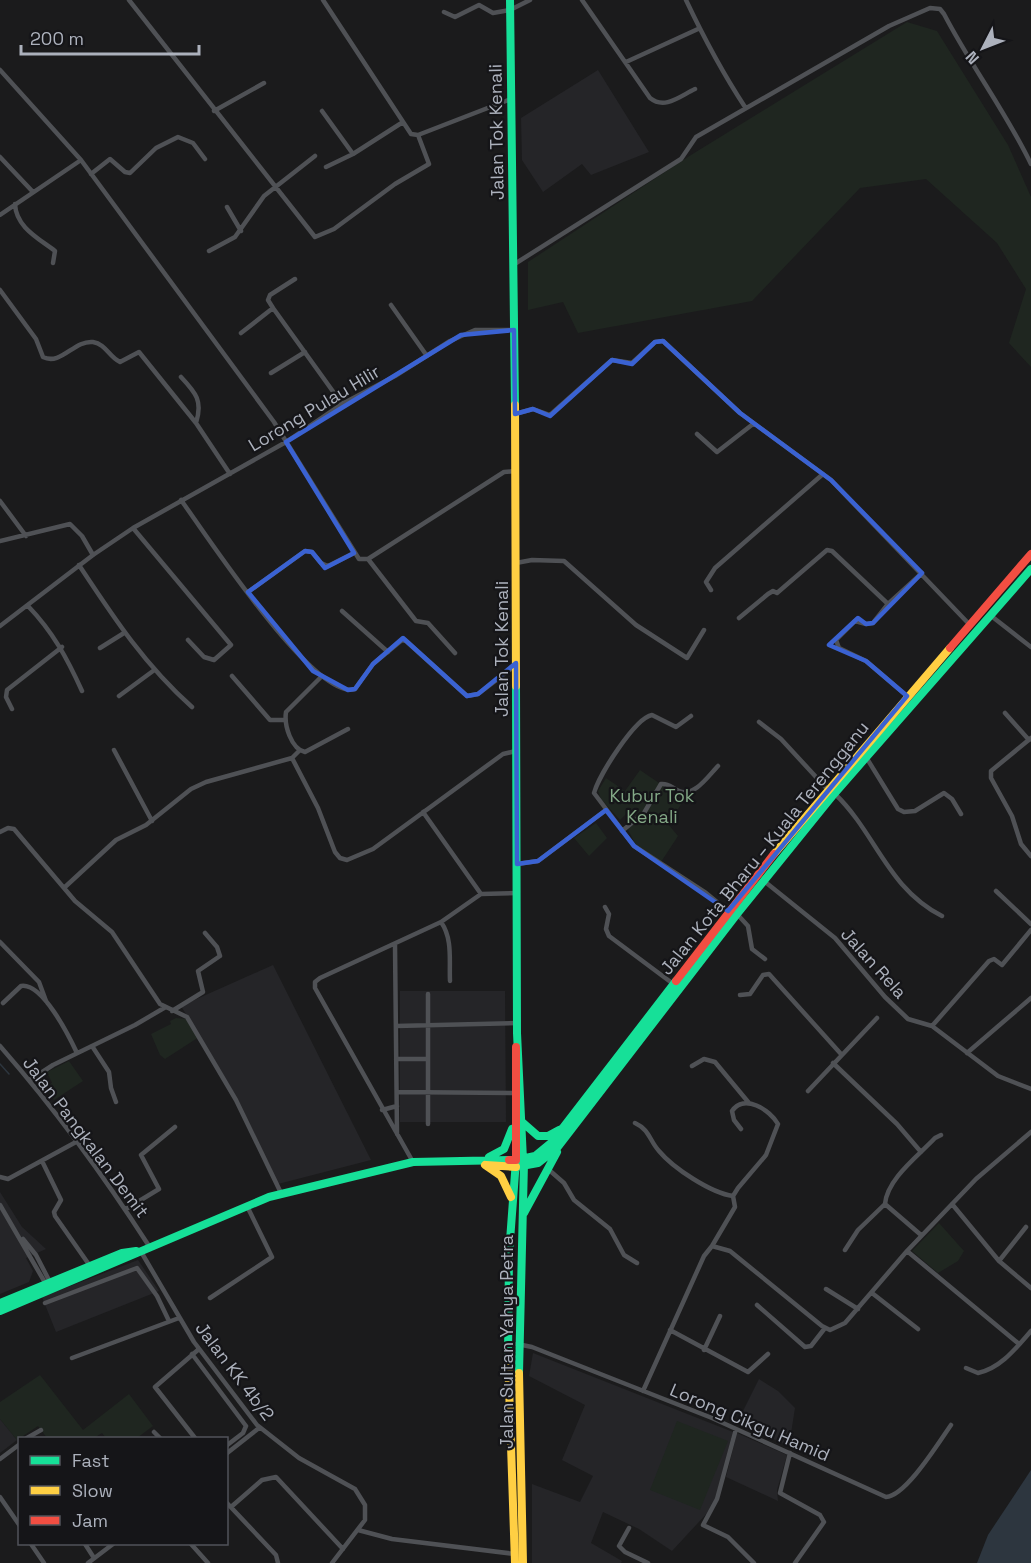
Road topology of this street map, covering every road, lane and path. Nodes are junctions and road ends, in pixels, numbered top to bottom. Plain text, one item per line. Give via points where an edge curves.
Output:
1 (129, 0) edge
2 (323, 0) edge
3 (510, 0) edge
4 (530, 0) edge
5 (582, 0) edge
6 (686, 0) edge
7 (510, 10) junction
8 (444, 12) dead end
9 (698, 29) junction
10 (626, 62) junction
11 (0, 70) edge
12 (264, 83) dead end
13 (695, 89) dead end
14 (511, 99) junction
15 (745, 107) junction
16 (214, 111) junction
17 (322, 111) dead end
18 (403, 122) junction
19 (418, 135) junction
20 (353, 154) junction
21 (315, 156) dead end
22 (0, 157) edge
23 (205, 159) dead end
24 (81, 160) junction
25 (1031, 164) edge
26 (326, 167) dead end
27 (91, 174) junction
28 (275, 186) junction
29 (33, 192) junction
30 (15, 204) junction
31 (227, 207) dead end
32 (0, 215) edge
33 (241, 231) junction
34 (209, 251) dead end
35 (53, 264) dead end
36 (513, 264) junction
37 (295, 279) dead end
38 (0, 290) edge
39 (391, 304) dead end
40 (273, 308) junction
41 (514, 330) junction
42 (241, 333) dead end
43 (305, 351) junction
44 (427, 356) junction
45 (271, 373) dead end
46 (181, 377) dead end
47 (342, 404) junction
48 (515, 414) junction
49 (196, 423) junction
50 (753, 424) junction
51 (697, 434) dead end
52 (286, 442) junction
53 (515, 471) junction
54 (230, 474) junction
55 (823, 474) junction
56 (182, 500) junction
57 (0, 501) edge
58 (133, 528) junction
59 (26, 536) junction
60 (0, 541) edge
61 (354, 553) junction
62 (1031, 554) edge
63 (93, 555) junction
64 (368, 559) junction
65 (516, 563) junction
66 (79, 565) junction
67 (922, 573) junction
68 (1030, 573) edge
69 (711, 590) dead end
70 (248, 592) junction
71 (888, 604) junction
72 (28, 606) junction
73 (342, 611) dead end
74 (990, 615) junction
75 (739, 618) dead end
76 (969, 624) junction
77 (0, 626) edge
78 (704, 630) dead end
79 (124, 633) junction
80 (188, 640) dead end
81 (62, 647) junction
82 (1031, 647) edge
83 (100, 648) dead end
84 (387, 652) junction
85 (455, 653) dead end
86 (516, 665) junction
87 (153, 671) junction
88 (232, 676) dead end
89 (322, 676) junction
90 (82, 691) dead end
91 (119, 696) dead end
92 (907, 696) junction
93 (192, 707) dead end
94 (12, 709) dead end
95 (1005, 713) dead end
96 (692, 716) dead end
97 (285, 720) junction
98 (759, 722) dead end
99 (348, 729) dead end
100 (1030, 740) edge
101 (114, 750) dead end
102 (299, 751) junction
103 (516, 751) junction
104 (866, 757) junction
105 (292, 758) junction
106 (718, 766) dead end
107 (831, 792) junction
108 (606, 810) junction
109 (423, 812) junction
110 (961, 814) dead end
111 (152, 820) junction
112 (622, 831) junction
113 (0, 832) edge
114 (1031, 856) edge
115 (517, 864) junction
116 (764, 880) junction
117 (65, 887) junction
118 (996, 891) dead end
119 (517, 892) junction
120 (481, 894) junction
121 (605, 907) dead end
122 (728, 911) junction
123 (737, 914) junction
124 (942, 916) dead end
125 (441, 922) junction
126 (1031, 924) edge
127 (1031, 930) edge
128 (205, 933) dead end
129 (0, 942) edge
130 (395, 945) junction
131 (765, 959) dead end
132 (450, 981) dead end
133 (672, 983) junction
134 (428, 994) dead end
135 (740, 995) dead end
136 (1031, 998) edge
137 (46, 1001) junction
138 (3, 1003) dead end
139 (164, 1008) junction
140 (172, 1011) junction
141 (877, 1018) dead end
142 (517, 1023) junction
143 (428, 1025) junction
144 (396, 1026) junction
145 (932, 1026) junction
146 (517, 1034) junction
147 (0, 1046) edge
148 (92, 1046) junction
149 (77, 1053) junction
150 (967, 1053) junction
151 (841, 1054) junction
152 (396, 1059) junction
153 (428, 1059) junction
154 (833, 1063) junction
155 (692, 1066) dead end
156 (30, 1080) junction
157 (1031, 1089) edge
158 (808, 1091) dead end
159 (397, 1092) junction
160 (428, 1092) junction
161 (515, 1093) junction
162 (116, 1102) dead end
163 (749, 1104) junction
164 (397, 1106) junction
165 (382, 1110) junction
166 (515, 1112) junction
167 (522, 1122) junction
168 (635, 1123) dead end
169 (428, 1124) dead end
170 (175, 1127) dead end
171 (741, 1129) dead end
172 (565, 1131) junction
173 (1031, 1132) edge
174 (941, 1135) dead end
175 (397, 1136) junction
176 (76, 1142) junction
177 (921, 1152) junction
178 (42, 1161) junction
179 (413, 1162) junction
180 (485, 1162) junction
181 (520, 1163) junction
182 (547, 1168) junction
183 (0, 1177) edge
184 (281, 1193) junction
185 (734, 1196) junction
186 (885, 1204) junction
187 (952, 1204) junction
188 (0, 1205) edge
189 (247, 1206) junction
190 (126, 1209) junction
191 (513, 1209) junction
192 (522, 1218) junction
193 (1026, 1227) dead end
194 (921, 1235) junction
195 (149, 1246) junction
196 (712, 1246) junction
197 (140, 1250) junction
198 (845, 1250) dead end
199 (907, 1251) junction
200 (999, 1260) junction
201 (637, 1263) dead end
202 (91, 1266) junction
203 (69, 1283) junction
204 (50, 1287) junction
205 (1031, 1288) edge
206 (826, 1289) dead end
207 (72, 1292) junction
208 (872, 1293) junction
209 (210, 1298) dead end
210 (0, 1303) edge
211 (45, 1303) dead end
212 (758, 1305) dead end
213 (858, 1309) junction
214 (0, 1311) edge
215 (720, 1316) dead end
216 (179, 1318) junction
217 (169, 1321) junction
218 (825, 1328) junction
219 (918, 1329) dead end
220 (669, 1330) junction
221 (1031, 1331) edge
222 (508, 1344) junction
223 (518, 1344) junction
224 (1019, 1344) junction
225 (199, 1349) junction
226 (704, 1350) junction
227 (192, 1354) junction
228 (768, 1354) dead end
229 (72, 1358) dead end
230 (966, 1368) dead end
231 (643, 1391) junction
232 (951, 1425) dead end
233 (246, 1426) junction
234 (258, 1427) junction
235 (736, 1429) junction
236 (41, 1430) dead end
237 (154, 1432) dead end
238 (29, 1437) edge
239 (159, 1437) edge
240 (194, 1437) edge
241 (228, 1444) edge
242 (18, 1446) edge
243 (228, 1452) edge
244 (790, 1453) junction
245 (0, 1459) edge
246 (0, 1497) edge
247 (228, 1504) edge
248 (231, 1507) junction
249 (18, 1523) edge
250 (629, 1528) dead end
251 (358, 1530) junction
252 (32, 1545) edge
253 (86, 1545) edge
254 (112, 1545) edge
255 (192, 1545) edge
256 (343, 1549) junction
257 (94, 1558) junction
258 (515, 1559) edge
259 (44, 1563) edge
260 (88, 1563) edge
261 (208, 1563) edge
262 (278, 1563) edge
263 (332, 1563) edge
264 (523, 1563) edge
265 (648, 1563) edge
266 (754, 1563) edge
267 (795, 1563) edge

1 - 16 street
2 - 18 street
3 - 7 main road, Jalan Tok Kenali
4 - 7 street
5 - 10 street
6 - 9 street
7 - 8 street via 494,13 479,5 455,17
7 - 14 main road, Jalan Tok Kenali
9 - 10 street
9 - 15 street
10 - 13 street via 656,103 666,104
11 - 24 street
12 - 16 street
14 - 19 street
14 - 36 main road, Jalan Tok Kenali
15 - 25 street via 889,26 930,8 940,9
15 - 36 street via 691,141 681,159
16 - 28 street
17 - 20 street
18 - 19 street via 411,134
18 - 20 street
19 - 28 street via 429,164 321,237 315,237
20 - 26 street
21 - 28 street
22 - 29 street
23 - 27 street via 193,143 178,137 156,148 130,173 110,159
24 - 27 street
24 - 29 street
27 - 52 street
28 - 33 street
29 - 30 street
30 - 32 street
30 - 35 street via 15,215 22,225 55,251
31 - 33 street
33 - 34 street
36 - 41 main road, Jalan Tok Kenali
37 - 40 street via 270,295 268,300
38 - 49 street via 36,339 43,357 61,357 86,342 98,344 120,362 139,352
39 - 44 street
40 - 42 street
40 - 43 street
41 - 44 street, Lorong Pulau Hilir via 471,331
41 - 48 main road, Jalan Tok Kenali
43 - 45 street
43 - 47 street
44 - 47 street, Lorong Pulau Hilir
46 - 49 street via 198,398
47 - 52 street, Lorong Pulau Hilir
48 - 50 street via 533,409 550,415 612,360 632,363 655,342 663,341
48 - 53 main road, Jalan Tok Kenali
49 - 54 street
50 - 51 street via 717,452
50 - 55 street
52 - 54 street, Lorong Pulau Hilir
52 - 61 street
53 - 64 street via 504,472
53 - 65 main road, Jalan Tok Kenali
54 - 56 street, Lorong Pulau Hilir
55 - 67 street
55 - 69 street via 715,568 706,582
56 - 58 street, Lorong Pulau Hilir
56 - 70 street
57 - 59 street
58 - 63 street, Lorong Pulau Hilir
58 - 80 street via 231,645 214,660 204,657
59 - 60 street
59 - 63 street via 70,524
61 - 64 street via 362,561
61 - 70 street via 328,566 305,551
62 - 76 main road, Jalan Kota Bharu – Kuala Terengganu
63 - 66 street, Lorong Pulau Hilir
64 - 85 street via 416,621 428,623
65 - 78 street via 564,561 636,625 687,658
65 - 86 main road, Jalan Tok Kenali
66 - 72 street, Lorong Pulau Hilir
66 - 79 street
67 - 71 street
67 - 76 street
68 - 74 main road, Jalan Kota Bharu – Kuala Terengganu
70 - 89 street via 291,648
71 - 75 street via 827,550 777,593 768,594
71 - 92 street via 870,625 855,621 838,636 836,645 866,661
72 - 77 street, Lorong Pulau Hilir
72 - 81 street
73 - 84 street
74 - 82 street
74 - 104 main road, Jalan Kota Bharu – Kuala Terengganu
76 - 92 main road, Jalan Kota Bharu – Kuala Terengganu
79 - 83 street
79 - 87 street
81 - 90 street
81 - 94 street via 7,690
84 - 86 street via 405,640 471,697
84 - 89 street via 353,690
86 - 103 main road, Jalan Tok Kenali
87 - 91 street
87 - 93 street
88 - 97 street via 270,720
89 - 97 street via 290,706
92 - 107 main road, Jalan Kota Bharu – Kuala Terengganu
95 - 100 street
96 - 108 street via 676,727 652,715 643,718 596,787 596,797
97 - 102 street
98 - 107 street via 781,739
99 - 102 street via 307,751
100 - 114 street via 991,771 1021,844
101 - 111 street
102 - 105 street
103 - 109 street via 503,754
103 - 115 main road, Jalan Tok Kenali
104 - 107 main road, Jalan Kota Bharu – Kuala Terengganu
104 - 110 street via 898,809 915,811 944,793
105 - 109 street via 340,858 352,859 366,853
105 - 111 street via 206,782 179,797
106 - 112 street via 689,792 661,784 644,813
107 - 116 main road, Jalan Kota Bharu – Kuala Terengganu
107 - 122 main road, Jalan Kota Bharu – Kuala Terengganu
107 - 124 street via 851,812 888,870 928,909
108 - 112 street
108 - 115 street via 538,861
109 - 120 street
111 - 117 street via 116,840
112 - 122 street via 644,854
113 - 117 street via 14,829
115 - 119 main road, Jalan Tok Kenali
116 - 123 main road, Jalan Kota Bharu – Kuala Terengganu
116 - 145 street, Jalan Rela via 835,938 902,1014
117 - 139 street via 112,932
118 - 126 street
119 - 120 street
119 - 142 main road, Jalan Tok Kenali
120 - 125 street
121 - 133 street via 609,918 606,933
122 - 133 main road, Jalan Kota Bharu – Kuala Terengganu
123 - 131 street via 748,926 752,949
123 - 172 main road, Jalan Kota Bharu – Kuala Terengganu
125 - 130 street
125 - 132 street via 449,942
127 - 145 street via 1004,963 989,961
128 - 140 street via 220,956 198,971 203,992
129 - 137 street via 39,981
130 - 144 street
130 - 165 street via 320,978 315,985
133 - 172 main road, Jalan Kota Bharu – Kuala Terengganu
134 - 143 street
135 - 151 street via 750,994 763,975 769,974
136 - 150 street
137 - 138 street via 26,985
137 - 149 street
139 - 140 street
139 - 148 street
140 - 184 street via 187,1017 219,1069
141 - 151 street
142 - 143 street
142 - 146 main road, Jalan Tok Kenali
143 - 144 street
143 - 153 street
144 - 152 street
145 - 150 street, Jalan Rela
146 - 161 main road, Jalan Tok Kenali
146 - 167 main road, Jalan Tok Kenali
147 - 156 street, Jalan Pangkalan Demit
148 - 149 street
148 - 162 street via 109,1072
149 - 156 street
150 - 157 street, Jalan Rela via 998,1076
151 - 154 street
152 - 153 street
152 - 159 street
153 - 160 street
154 - 158 street
154 - 177 street
155 - 163 street via 704,1059 715,1062
156 - 176 street, Jalan Pangkalan Demit
159 - 160 street
159 - 164 street
160 - 161 street
160 - 169 street
161 - 166 main road, Jalan Tok Kenali
163 - 171 street via 739,1104 732,1112
163 - 185 street via 765,1109 778,1128 766,1155 747,1174
164 - 165 street
164 - 175 street
165 - 175 street
166 - 180 main road via 508,1142
166 - 181 main road, Jalan Tok Kenali
167 - 172 main road via 539,1138
167 - 181 main road, Jalan Sultan Yahya Petra
168 - 185 street via 647,1130 668,1160 715,1191
170 - 190 street via 141,1155 158,1190
172 - 181 main road, Jalan Kota Bharu – Kuala Terengganu via 541,1152
172 - 182 main road
173 - 187 street
174 - 177 street
175 - 179 street
176 - 178 street
176 - 190 street, Jalan Pangkalan Demit
177 - 186 street via 888,1191
178 - 183 street via 8,1179
178 - 202 street via 61,1200 55,1216
179 - 180 main road
179 - 184 main road
180 - 181 main road
180 - 191 main road via 504,1180
181 - 191 main road, Jalan Sultan Yahya Petra
181 - 192 main road, Jalan Sultan Yahya Petra
182 - 192 main road
182 - 201 street via 564,1183 574,1200 610,1230 624,1255
184 - 189 main road
185 - 196 street via 735,1207
186 - 194 street
186 - 198 street via 858,1230
187 - 194 street
187 - 200 street
188 - 204 street
189 - 195 main road
189 - 209 street via 272,1257
190 - 195 street, Jalan Pangkalan Demit
191 - 222 main road, Jalan Sultan Yahya Petra
192 - 223 main road, Jalan Sultan Yahya Petra
193 - 200 street
194 - 199 street
195 - 197 main road
196 - 218 street via 729,1251
196 - 220 street
197 - 202 main road
197 - 203 main road
197 - 216 street, Jalan KK 4b/2
199 - 208 street
199 - 224 street
200 - 205 street
202 - 204 main road
203 - 204 main road
203 - 207 street
204 - 210 main road
204 - 214 main road
206 - 213 street
207 - 211 street, Jalan KK 4b/2
207 - 217 street, Jalan KK 4b/2 via 137,1268
208 - 213 street
208 - 219 street
212 - 218 street via 805,1347 811,1346
213 - 218 street via 840,1328
215 - 226 street
216 - 217 street
216 - 225 street, Jalan KK 4b/2
217 - 229 street
220 - 226 street
220 - 231 street
221 - 224 street
222 - 223 street, Lorong Cikgu Hamid
222 - 258 main road, Jalan Sultan Yahya Petra
223 - 231 street, Lorong Cikgu Hamid
223 - 264 main road, Jalan Sultan Yahya Petra
224 - 230 street via 1002,1361 983,1371
225 - 227 street
225 - 234 street, Jalan KK 4b/2
226 - 228 street via 749,1372
227 - 233 street
227 - 240 street via 155,1387
231 - 235 street, Lorong Cikgu Hamid
232 - 244 street, Lorong Cikgu Hamid via 920,1468 892,1496 881,1495
233 - 234 street
233 - 241 street
234 - 243 street
234 - 251 street, Jalan KK 4b/2 via 299,1458 355,1489 366,1512
235 - 244 street, Lorong Cikgu Hamid
235 - 266 street via 717,1499 703,1525 728,1537
236 - 238 street
237 - 239 street
242 - 245 street
244 - 267 street via 780,1493 824,1521
246 - 249 street
247 - 248 street
248 - 256 street via 262,1480 276,1477
248 - 262 street via 276,1555
250 - 265 street via 619,1546
251 - 256 street, Jalan KK 4b/2
251 - 258 street
252 - 259 street
253 - 257 street
254 - 257 street
255 - 261 street
256 - 263 street, Jalan KK 4b/2
257 - 260 street

